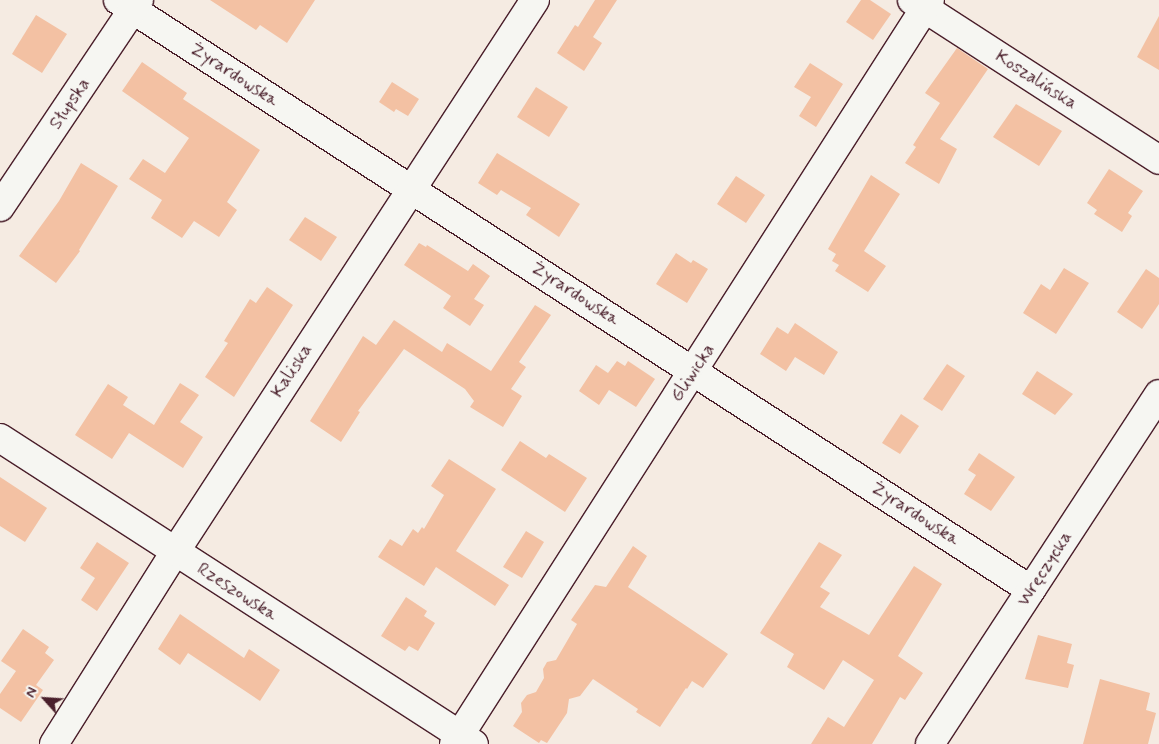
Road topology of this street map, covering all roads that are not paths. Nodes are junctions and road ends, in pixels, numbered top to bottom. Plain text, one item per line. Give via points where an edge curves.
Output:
1 (535, 0) edge
2 (130, 3) edge
3 (922, 3) edge
4 (1159, 160) edge
5 (411, 188) junction
6 (0, 207) edge
7 (694, 371) junction
8 (1159, 394) edge
9 (0, 438) edge
10 (175, 552) junction
11 (1031, 590) junction
12 (463, 741) edge
13 (54, 744) edge
14 (930, 744) edge

1 - 5 street, Kaliska
2 - 5 street, Żyrardowska
2 - 6 street, Słupska
3 - 4 street, Koszalińska
3 - 7 street, Gliwicka
5 - 7 street, Żyrardowska
5 - 10 street, Kaliska
7 - 11 street, Żyrardowska
7 - 12 street, Gliwicka
8 - 11 street, Wręczycka
9 - 10 street, Rzeszowska
10 - 12 street, Rzeszowska
10 - 13 street, Kaliska
11 - 14 street, Wręczycka

